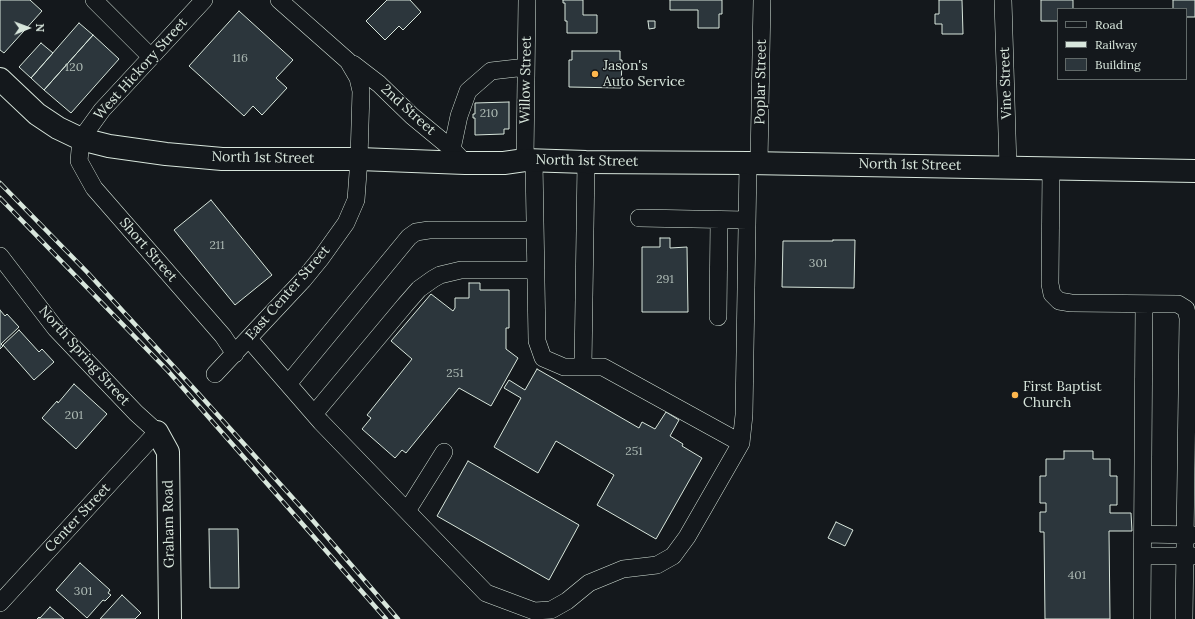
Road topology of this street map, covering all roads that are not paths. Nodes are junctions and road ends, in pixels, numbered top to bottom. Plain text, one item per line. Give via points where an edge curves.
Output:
1 (94, 0) edge
2 (204, 0) edge
3 (279, 0) edge
4 (527, 0) edge
5 (762, 0) edge
6 (1003, 0) edge
7 (151, 57) junction
8 (348, 61) junction
9 (526, 67) junction
10 (0, 80) edge
11 (81, 139) junction
12 (458, 156) junction
13 (360, 159) junction
14 (530, 160) junction
15 (586, 162) junction
16 (754, 163) junction
17 (1008, 167) junction
18 (1051, 168) junction
19 (1195, 171) edge
20 (640, 218) dead end
21 (719, 220) junction
22 (747, 220) junction
23 (535, 230) junction
24 (0, 256) edge
25 (536, 270) junction
26 (1144, 304) junction
27 (718, 317) dead end
28 (249, 339) junction
29 (235, 354) junction
30 (583, 367) junction
31 (215, 374) dead end
32 (288, 384) junction
33 (314, 414) junction
34 (157, 432) junction
35 (741, 443) junction
36 (444, 452) dead end
37 (407, 511) junction
38 (1143, 534) junction
39 (1190, 535) edge
40 (1142, 556) junction
41 (1190, 556) edge
42 (0, 603) edge
43 (170, 619) edge
44 (1142, 619) edge
45 (1184, 619) edge

1 - 7 street
2 - 7 street, West Hickory Street
3 - 8 street
4 - 9 street, Willow Street
5 - 16 street, Poplar Street
6 - 17 street, Vine Street
7 - 11 street, West Hickory Street via 102,110
8 - 12 street, 2nd Street via 378,84
8 - 13 street, East Center Street via 358,78 361,91
9 - 12 street via 491,71 468,90 459,116
9 - 14 street, Willow Street
10 - 11 main road, North 1st Street via 38,114 58,128
11 - 13 main road, North 1st Street via 109,146 222,159
11 - 29 street, Short Street via 79,161 94,188 223,336
12 - 13 main road, North 1st Street
12 - 14 main road, North 1st Street via 504,163
13 - 28 street, East Center Street via 356,200 346,223 303,280
14 - 15 main road, North 1st Street
14 - 23 street, Willow Street
15 - 16 main road, North 1st Street
15 - 30 street
16 - 17 main road, North 1st Street
16 - 22 street, Poplar Street
17 - 18 main road, North 1st Street
18 - 19 main road, North 1st Street
18 - 26 street via 1052,294 1059,301 1071,303
20 - 21 street
21 - 22 street
21 - 27 street
22 - 35 street, Poplar Street via 744,415
23 - 25 street, Willow Street
23 - 32 street via 416,232 409,237
24 - 34 street, North Spring Street via 56,329
25 - 30 street, Willow Street via 537,341 543,358 564,367
25 - 33 street via 461,270 433,279 405,305
26 - 38 street
26 - 39 street via 1178,304 1186,309 1188,318
28 - 29 street, East Center Street
28 - 32 street
29 - 31 street, East Center Street
30 - 35 street, Willow Street via 603,367
32 - 33 street
33 - 37 street
34 - 42 street, Center Street
34 - 43 main road, Graham Road via 168,452
35 - 37 street via 687,537 673,556 657,565 623,569 589,583 551,610 534,611 486,593
36 - 37 street
38 - 39 street
38 - 40 street
39 - 41 street
40 - 41 street
40 - 44 street
41 - 45 street

